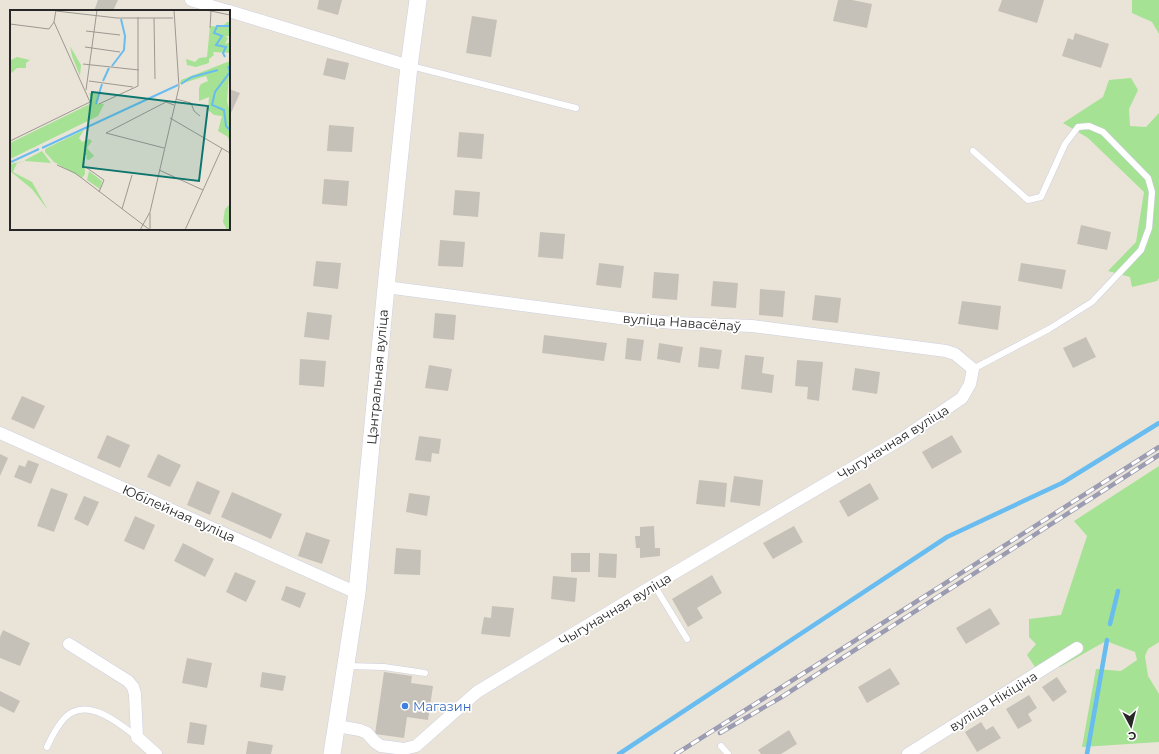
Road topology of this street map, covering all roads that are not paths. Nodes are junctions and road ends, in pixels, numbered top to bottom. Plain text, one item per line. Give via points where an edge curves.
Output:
1 (191, 0) edge
2 (418, 0) edge
3 (225, 10) edge
4 (230, 12) edge
5 (409, 66) junction
6 (576, 108) dead end
7 (972, 151) dead end
8 (386, 287) junction
9 (973, 369) junction
10 (0, 434) edge
11 (654, 585) junction
12 (357, 593) junction
13 (687, 639) dead end
14 (69, 644) dead end
15 (1077, 648) dead end
16 (346, 666) junction
17 (425, 673) dead end
18 (337, 726) junction
19 (137, 737) junction
20 (721, 746) dead end
21 (47, 747) dead end
22 (382, 750) edge
23 (156, 754) edge
24 (332, 754) edge
25 (728, 754) edge
26 (908, 754) edge

1 - 3 street
2 - 5 street, Цэнтральная вуліца
4 - 5 street
5 - 6 lane
5 - 8 street, Цэнтральная вуліца
7 - 9 lane via 1028,200 1041,197 1065,144 1078,127 1089,126 1103,132 1148,178 1152,192 1149,228 1141,250 1092,302 1049,329
8 - 9 street, вуліца Навасёлаў via 620,318 752,326 946,351 955,354
8 - 12 street, Цэнтральная вуліца
9 - 11 street, Чыгуначная вуліца via 970,384 962,398 903,438
10 - 12 street, Юбілейная вуліца
11 - 13 lane
11 - 22 street, Чыгуначная вуліца via 477,692 416,746
12 - 16 street, Цэнтральная вуліца
14 - 19 street via 128,681 133,687
15 - 26 street, вуліца Нікіціна
16 - 17 lane via 384,667
16 - 18 street, Цэнтральная вуліца
18 - 22 street, Чыгуначная вуліца via 367,732
18 - 24 street, Цэнтральная вуліца
19 - 21 lane via 102,714 82,710 72,712 63,720
19 - 23 street
20 - 25 lane

